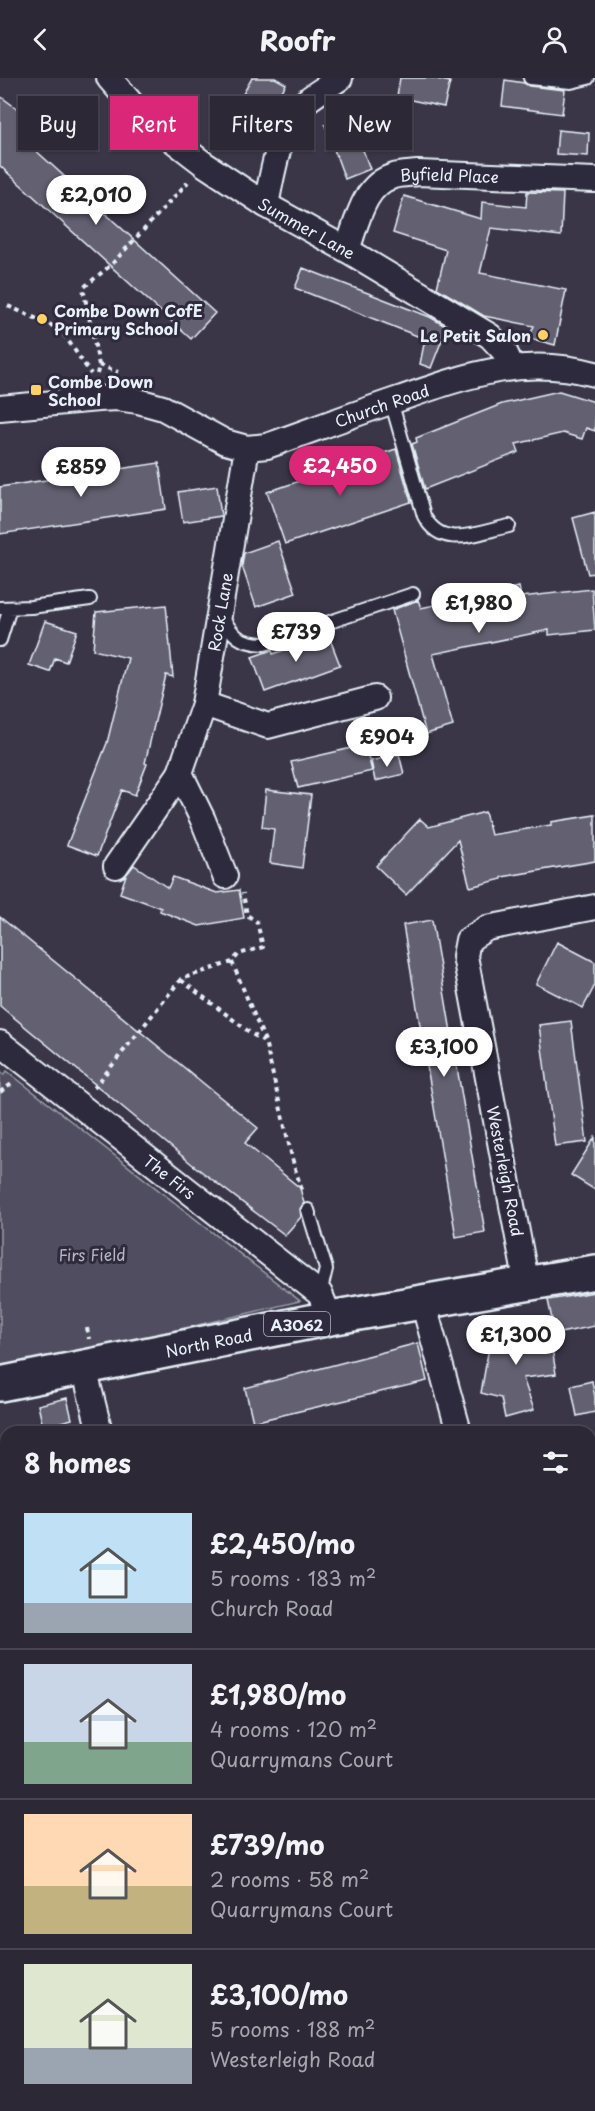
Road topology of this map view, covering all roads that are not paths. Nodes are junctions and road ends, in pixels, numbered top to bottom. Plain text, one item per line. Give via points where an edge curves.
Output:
1 (109, 78) edge
2 (340, 78) edge
3 (530, 78) edge
4 (588, 78) edge
5 (595, 180) edge
6 (266, 205) junction
7 (347, 250) junction
8 (512, 367) junction
9 (595, 374) edge
10 (391, 401) junction
11 (0, 408) edge
12 (248, 447) junction
13 (509, 526) dead end
14 (413, 594) dead end
15 (90, 599) dead end
16 (5, 608) edge
17 (219, 612) junction
18 (0, 640) edge
19 (375, 698) dead end
20 (204, 704) junction
21 (180, 773) junction
22 (116, 866) dead end
23 (225, 876) road end
24 (595, 907) edge
25 (0, 1043) edge
26 (308, 1209) road end
27 (595, 1272) edge
28 (527, 1285) junction
29 (423, 1302) junction
30 (325, 1306) junction
31 (84, 1368) junction
32 (0, 1384) edge
33 (98, 1426) edge
34 (457, 1426) edge

1 - 6 street, Summer Lane via 144,118
2 - 6 street via 303,104 291,120 279,146
3 - 4 lane via 571,82
5 - 7 street, Byfield Place via 418,173 394,176 375,185 367,197
6 - 7 street, Summer Lane
7 - 8 street, Summer Lane via 490,336
8 - 9 street, Church Road via 572,368
8 - 10 street, Church Road
10 - 12 street, Church Road via 267,446
10 - 13 lane via 429,526 453,538
11 - 12 street, Church Road via 108,398 138,400 163,408 225,442
12 - 17 street, Rock Lane
14 - 17 lane via 264,644 249,644 237,638
15 - 16 lane
16 - 18 lane
17 - 20 street, Rock Lane
19 - 20 street via 268,726
20 - 21 street, Rock Lane
21 - 22 street, Rock Lane
21 - 23 street
24 - 28 street, Westerleigh Road via 488,928 468,939 465,956
25 - 30 street, The Firs
26 - 30 lane via 326,1269
27 - 28 main road, North Road / A3062
28 - 29 main road, North Road / A3062
29 - 30 main road, North Road / A3062
29 - 34 street
30 - 31 main road, North Road / A3062
31 - 32 main road, North Road / A3062
31 - 33 street

